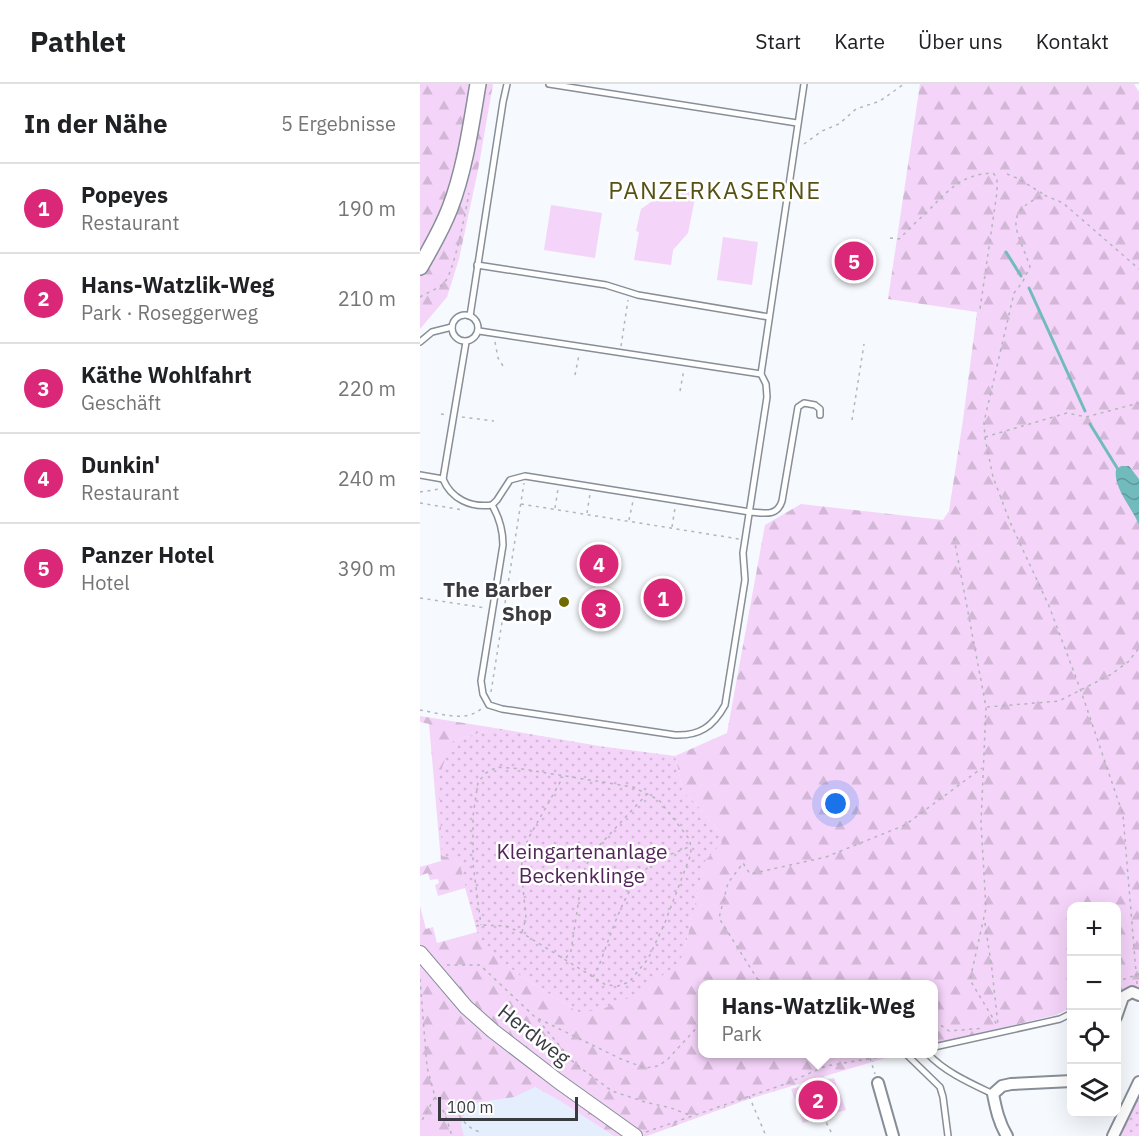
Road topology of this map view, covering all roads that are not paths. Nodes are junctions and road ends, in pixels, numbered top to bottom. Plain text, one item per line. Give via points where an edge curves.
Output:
1 (478, 84) edge
2 (507, 84) edge
3 (549, 84) edge
4 (804, 84) edge
5 (797, 123) junction
6 (477, 265) junction
7 (420, 267) edge
8 (470, 316) junction
9 (769, 317) junction
10 (452, 327) junction
11 (479, 331) junction
12 (420, 342) edge
13 (466, 342) junction
14 (761, 374) junction
15 (820, 415) dead end
16 (420, 475) edge
17 (443, 479) junction
18 (492, 505) junction
19 (750, 512) junction
20 (420, 953) edge
21 (1139, 993) edge
22 (1121, 997) edge
23 (1067, 1015) edge
24 (938, 1046) edge
25 (909, 1058) edge
26 (932, 1058) edge
27 (1067, 1081) edge
28 (1139, 1082) edge
29 (878, 1083) road end
30 (993, 1094) junction
31 (635, 1136) edge
32 (893, 1136) edge
33 (948, 1136) edge
34 (1007, 1136) edge
35 (1113, 1136) edge

1 - 7 main road via 455,192
2 - 6 lane
3 - 5 lane
4 - 5 lane
5 - 9 lane
6 - 8 lane
6 - 9 lane
8 - 10 lane via 461,316
8 - 11 lane via 476,319
9 - 14 lane
10 - 12 lane via 432,332
10 - 13 lane via 457,339
11 - 13 lane
11 - 14 lane
13 - 17 lane
14 - 19 lane via 767,397
15 - 19 lane via 815,405 798,407 780,508 769,514
16 - 17 lane
17 - 18 lane via 456,497 465,502
18 - 19 lane via 510,480 525,476
18 - 19 lane via 503,545 481,681 488,703 502,709 675,735 705,729 724,705 745,580 743,553
20 - 31 street, Herdweg via 466,1007 493,1031
21 - 22 street
23 - 24 lane
25 - 33 lane via 940,1087
26 - 30 lane
27 - 30 street via 1011,1084
28 - 35 street
29 - 32 street
30 - 34 street

